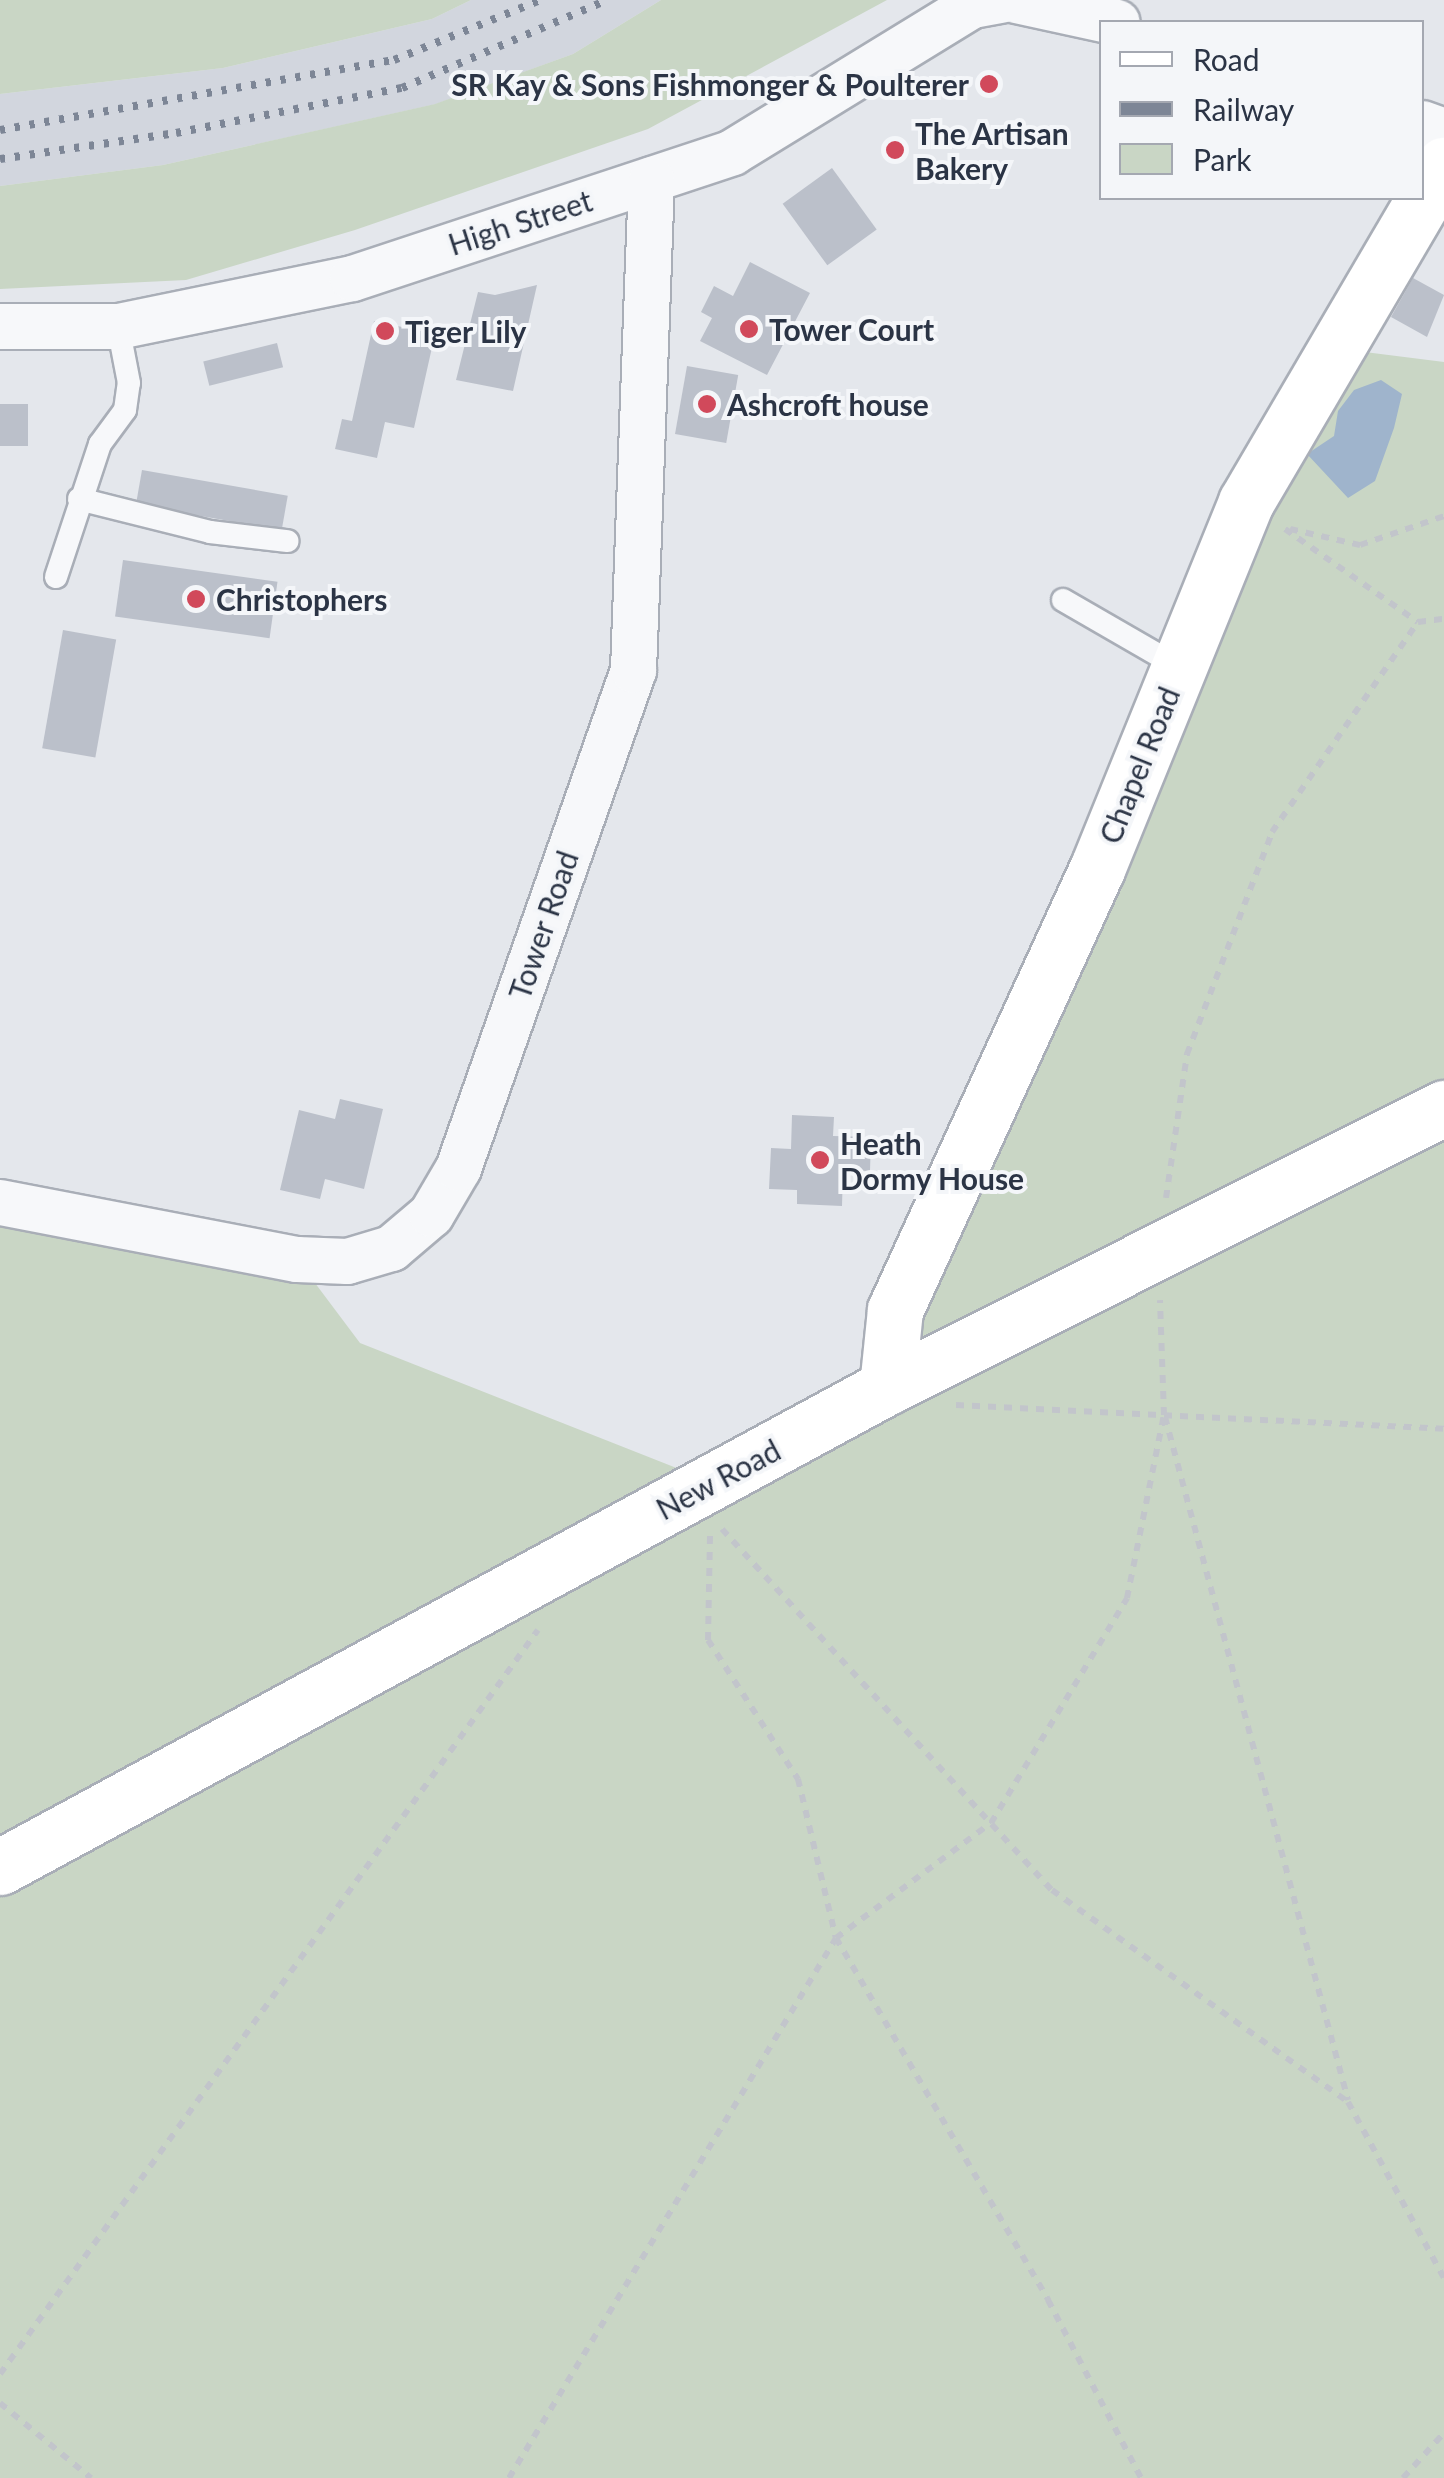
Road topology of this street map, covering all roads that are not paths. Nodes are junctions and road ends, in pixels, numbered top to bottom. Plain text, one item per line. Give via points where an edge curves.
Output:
1 (1001, 0) edge
2 (1016, 0) edge
3 (1108, 20) edge
4 (1444, 165) edge
5 (651, 178) junction
6 (1424, 199) edge
7 (1423, 200) edge
8 (0, 326) edge
9 (118, 326) junction
10 (79, 498) junction
11 (287, 541) dead end
12 (56, 577) dead end
13 (1063, 600) dead end
14 (1179, 667) junction
15 (1444, 1108) edge
16 (0, 1202) edge
17 (886, 1386) junction
18 (0, 1867) edge

1 - 5 street, High Street via 972,5 732,152
2 - 3 street
4 - 6 main road, Chapel Road
5 - 9 street, High Street via 352,278
5 - 16 street, Tower Road via 633,670 458,1168 431,1214 391,1248 347,1261 298,1259
7 - 14 main road, Chapel Road via 1246,502
8 - 9 street, High Street
9 - 10 lane via 129,383 125,410 100,444
10 - 11 lane via 210,532
10 - 12 lane
13 - 14 lane
14 - 17 main road, Chapel Road via 1097,869 895,1310
15 - 17 main road, New Road
17 - 18 main road, New Road

